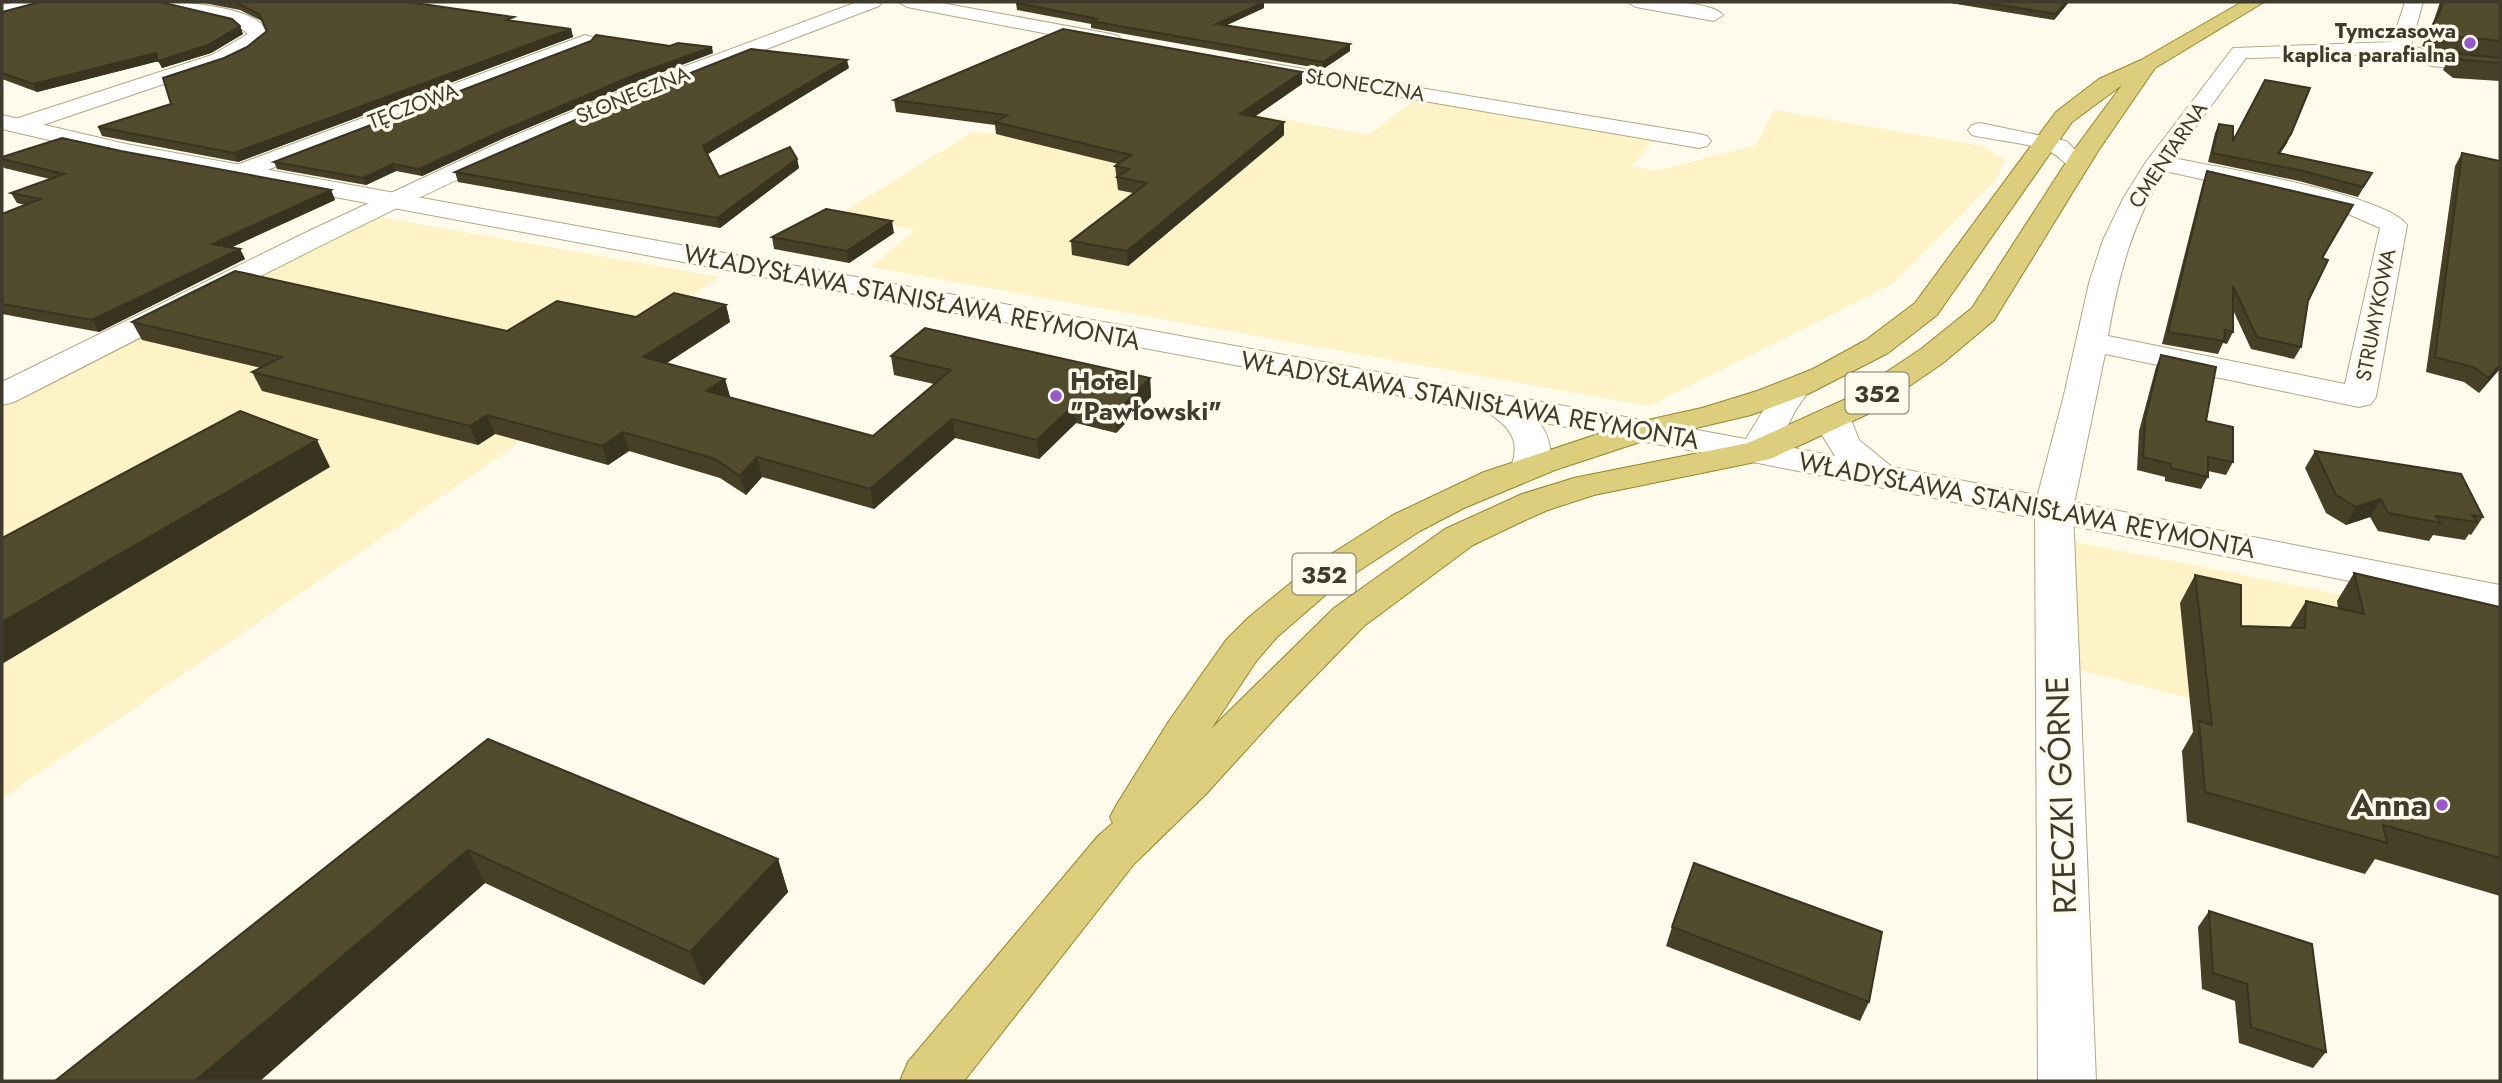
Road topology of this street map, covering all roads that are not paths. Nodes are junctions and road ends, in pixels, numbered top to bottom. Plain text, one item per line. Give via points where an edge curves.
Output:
1 (38, 2) edge
2 (169, 2) edge
3 (873, 2) edge
4 (907, 2) edge
5 (1636, 2) edge
6 (2255, 2) edge
7 (2414, 2) edge
8 (2, 11) edge
9 (1714, 15) dead end
10 (585, 41) edge
11 (1137, 45) edge
12 (2400, 48) junction
13 (1231, 63) edge
14 (2148, 64) junction
15 (2500, 67) edge
16 (10, 124) edge
17 (1980, 130) dead end
18 (1699, 141) dead end
19 (2045, 142) junction
20 (2085, 152) junction
21 (2158, 162) junction
22 (240, 172) junction
23 (397, 199) junction
24 (2092, 342) junction
25 (1794, 389) junction
26 (2, 395) edge
27 (1499, 405) junction
28 (1835, 416) junction
29 (1640, 431) junction
30 (1758, 452) junction
31 (1529, 467) junction
32 (1881, 477) junction
33 (2054, 509) junction
34 (2500, 598) edge
35 (1116, 850) junction
36 (929, 1081) edge
37 (2067, 1081) edge

1 - 8 street
2 - 16 street via 243,20 258,36 219,59
3 - 23 street, SŁONECZNA via 665,80
4 - 11 street
5 - 9 street
6 - 14 main road, 352
7 - 12 street
10 - 22 street, TĘCZOWA
12 - 15 street via 2432,60
12 - 21 street, CMENTARNA via 2240,52
13 - 18 street, SŁONECZNA
14 - 19 main road, 352 via 2080,103
14 - 20 main road, 352
16 - 22 street, WŁADYSŁAWA STANISŁAWA REYMONTA
17 - 19 street
19 - 20 street via 2066,151
19 - 25 main road, 352 via 1926,309 1865,356
20 - 28 main road, 352 via 1983,314 1932,356 1858,406
21 - 24 street, CMENTARNA via 2124,219 2110,257
21 - 24 street, STRUMYKOWA via 2347,204 2393,225 2359,397
22 - 23 street, WŁADYSŁAWA STANISŁAWA REYMONTA
23 - 26 street
23 - 27 street, WŁADYSŁAWA STANISŁAWA REYMONTA
24 - 33 street, CMENTARNA
25 - 29 main road, 352 via 1709,416
25 - 30 street via 1776,413
27 - 29 street, WŁADYSŁAWA STANISŁAWA REYMONTA
27 - 31 street via 1525,424 1532,436 1535,447
28 - 30 main road, 352
28 - 32 street via 1844,445
29 - 30 street, WŁADYSŁAWA STANISŁAWA REYMONTA
29 - 31 main road, 352
30 - 32 street, WŁADYSŁAWA STANISŁAWA REYMONTA
30 - 35 main road, 352 via 1587,486 1535,502 1459,537 1349,617 1189,782
31 - 35 main road, 352 via 1385,534 1332,568 1250,640 1179,741
32 - 33 street, WŁADYSŁAWA STANISŁAWA REYMONTA
33 - 34 street, WŁADYSŁAWA STANISŁAWA REYMONTA
33 - 37 street, RZECZKI GÓRNE
35 - 36 main road, 352

